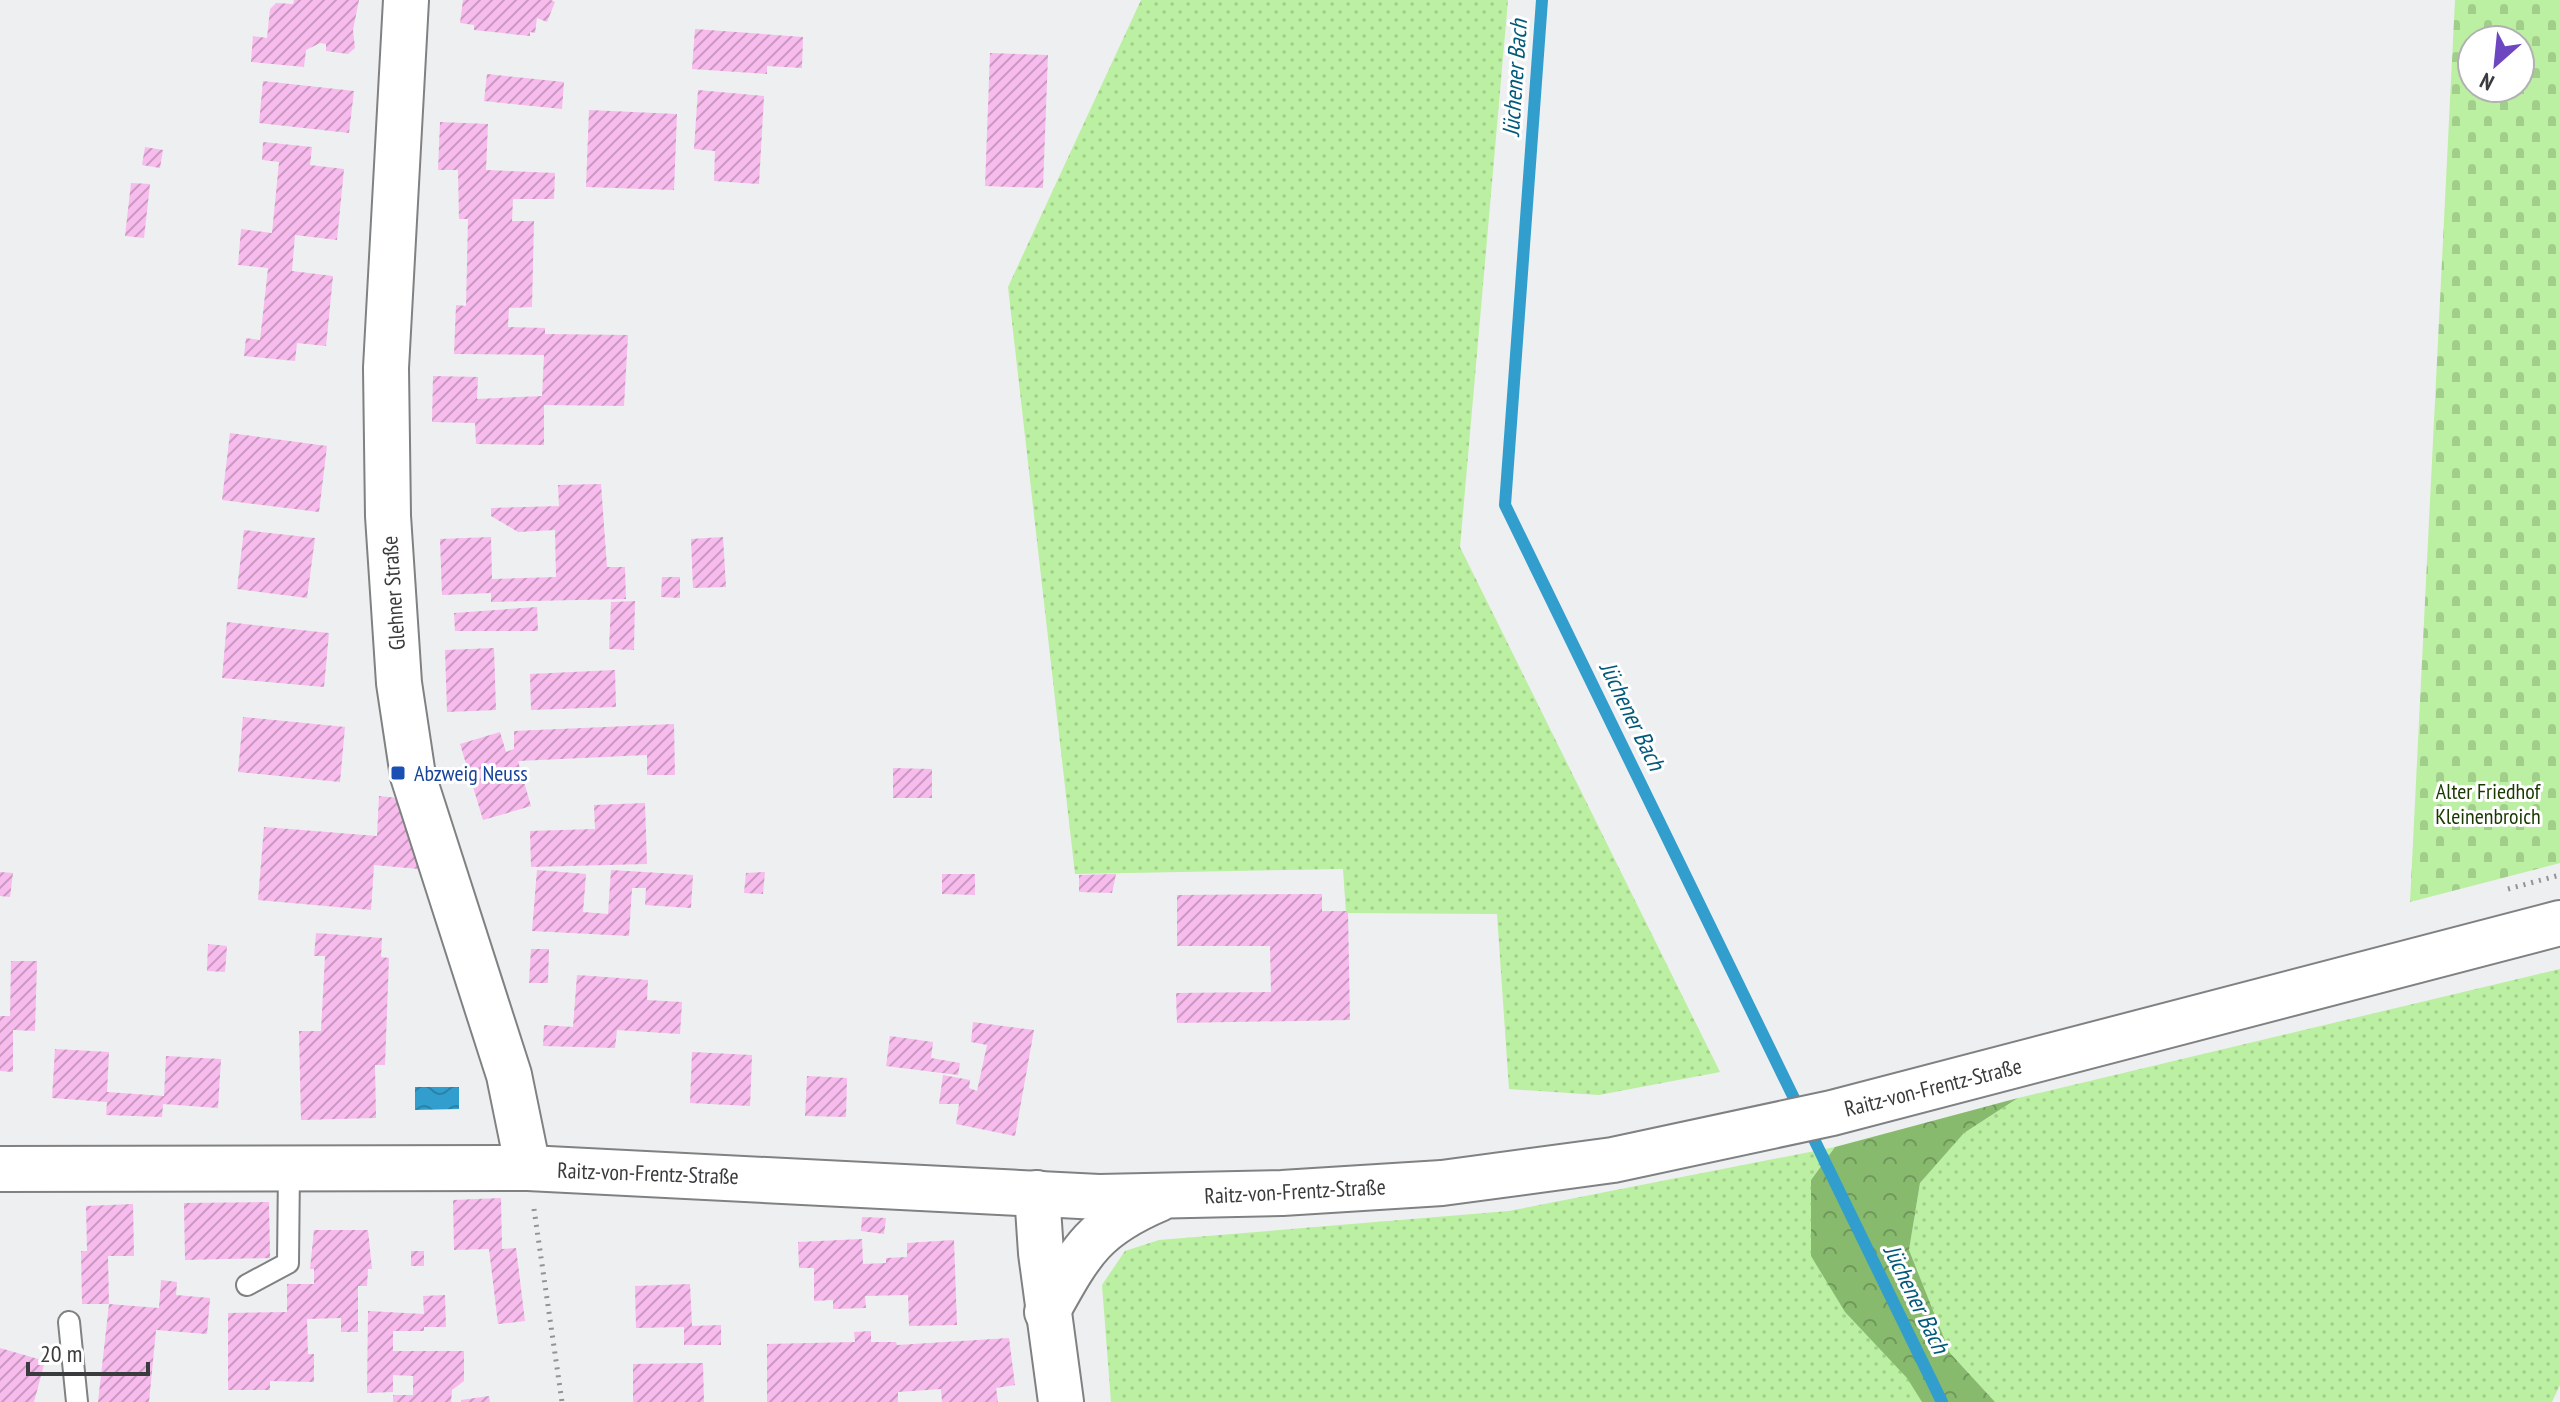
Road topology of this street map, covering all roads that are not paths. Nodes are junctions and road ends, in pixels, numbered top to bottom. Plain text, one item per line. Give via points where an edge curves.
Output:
1 (406, 0) edge
2 (2560, 923) edge
3 (289, 1168) junction
4 (528, 1168) junction
5 (0, 1169) edge
6 (1037, 1193) junction
7 (1165, 1197) junction
8 (247, 1285) dead end
9 (1047, 1312) junction
10 (69, 1322) dead end
11 (77, 1402) edge
12 (1061, 1402) edge

1 - 4 main road, Glehner Straße via 385,380 399,683 413,776 509,1075
2 - 7 main road, Raitz-von-Frentz-Straße via 1695,1145 1526,1174 1360,1190
3 - 4 main road, Raitz-von-Frentz-Straße
3 - 5 main road, Raitz-von-Frentz-Straße
3 - 8 lane via 288,1263
4 - 6 main road, Raitz-von-Frentz-Straße
6 - 7 main road, Raitz-von-Frentz-Straße
6 - 9 main road
7 - 9 main road via 1124,1214 1094,1238
9 - 12 main road
10 - 11 lane

